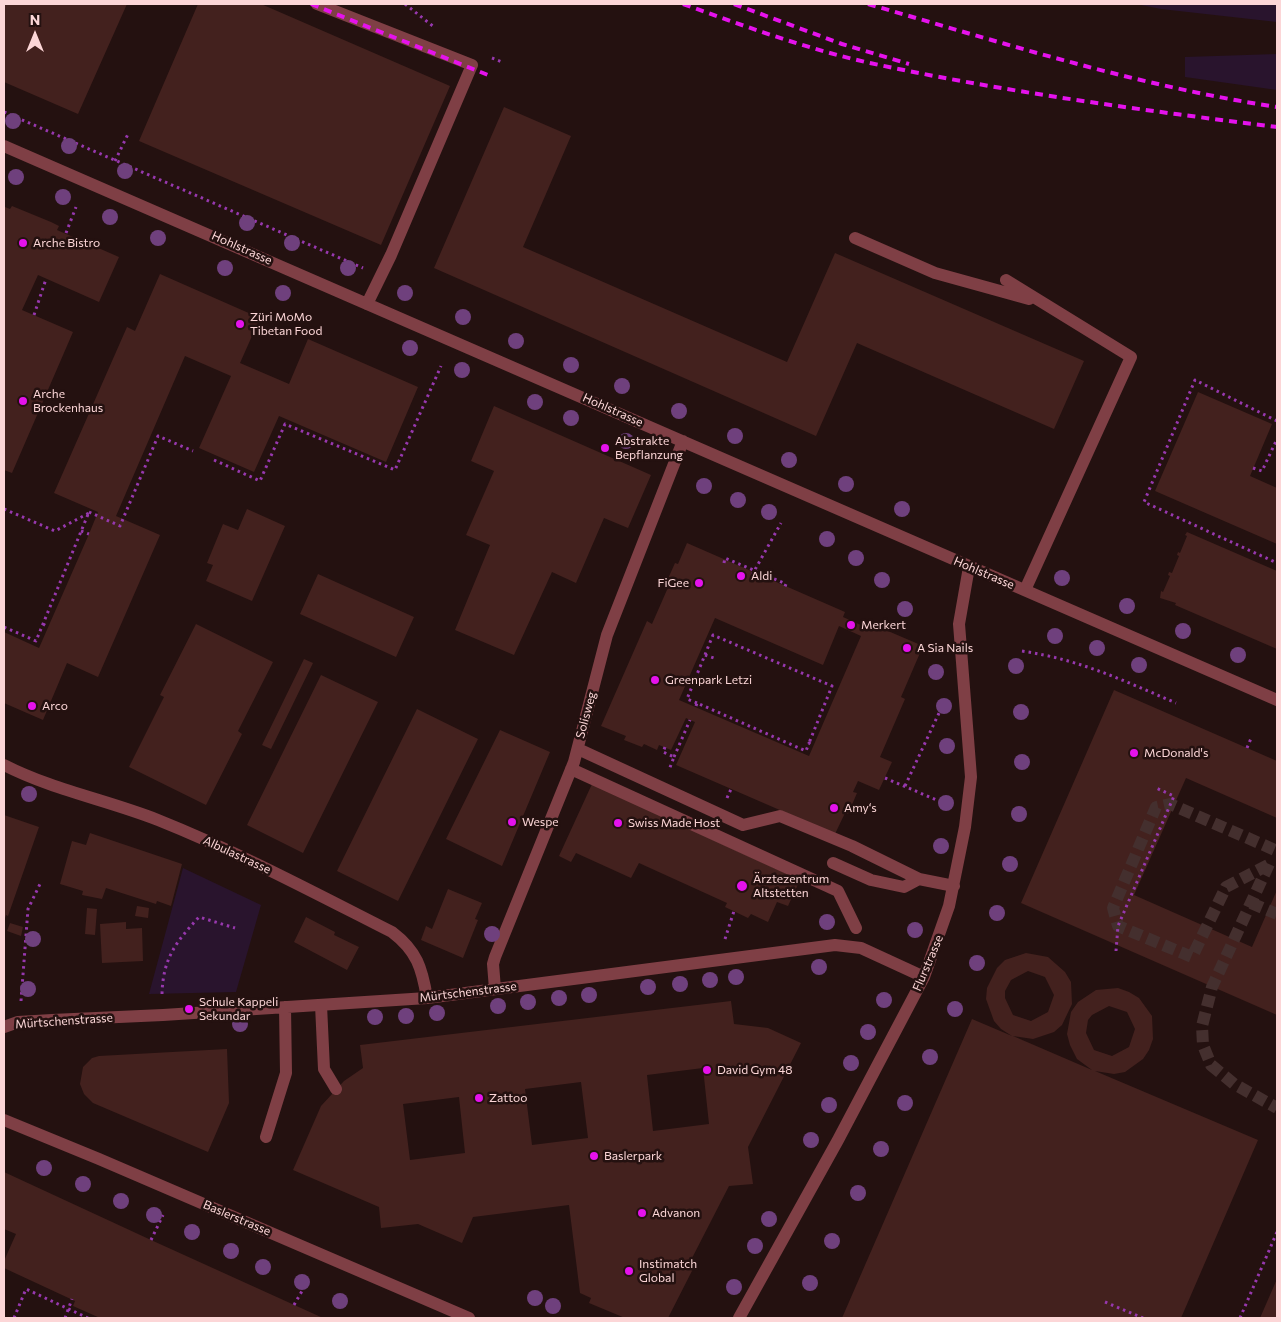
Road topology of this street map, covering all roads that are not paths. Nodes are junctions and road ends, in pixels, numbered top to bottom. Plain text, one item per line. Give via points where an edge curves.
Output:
1 (317, 4) edge
2 (4, 146) edge
3 (855, 238) dead end
4 (1006, 280) dead end
5 (367, 304) junction
6 (1045, 304) junction
7 (684, 441) junction
8 (969, 567) junction
9 (1025, 590) junction
10 (1277, 700) edge
11 (578, 749) junction
12 (4, 765) edge
13 (572, 765) junction
14 (833, 863) dead end
15 (919, 879) junction
16 (954, 886) junction
17 (856, 928) dead end
18 (924, 977) junction
19 (495, 989) junction
20 (426, 998) junction
21 (321, 1005) junction
22 (285, 1007) junction
23 (4, 1027) edge
24 (336, 1089) dead end
25 (4, 1120) edge
26 (266, 1137) dead end
27 (469, 1318) edge
28 (739, 1318) edge

1 - 5 street via 472,65
2 - 5 street, Hohlstrasse
3 - 6 street via 934,274
4 - 6 street
5 - 7 street, Hohlstrasse
6 - 9 street via 1130,357
7 - 8 street, Hohlstrasse
7 - 11 street, Solisweg via 607,635
8 - 9 street, Hohlstrasse
8 - 16 street, Flurstrasse via 959,624 971,776
9 - 10 street, Hohlstrasse
11 - 13 street, Solisweg
11 - 15 street via 743,825 780,816
12 - 20 street, Albulastrasse via 206,840 392,932 408,947 422,968
13 - 17 street via 838,891
13 - 19 street, Solisweg via 493,964
14 - 15 street via 870,880 904,887
15 - 16 street
16 - 18 street, Flurstrasse
18 - 19 street, Mürtschenstrasse via 846,944
18 - 28 street, Flurstrasse
19 - 20 street, Mürtschenstrasse
20 - 21 street, Mürtschenstrasse
21 - 22 street, Mürtschenstrasse
21 - 24 street via 324,1069
22 - 23 street, Mürtschenstrasse via 18,1022
22 - 26 street via 286,1073
25 - 27 street, Baslerstrasse

